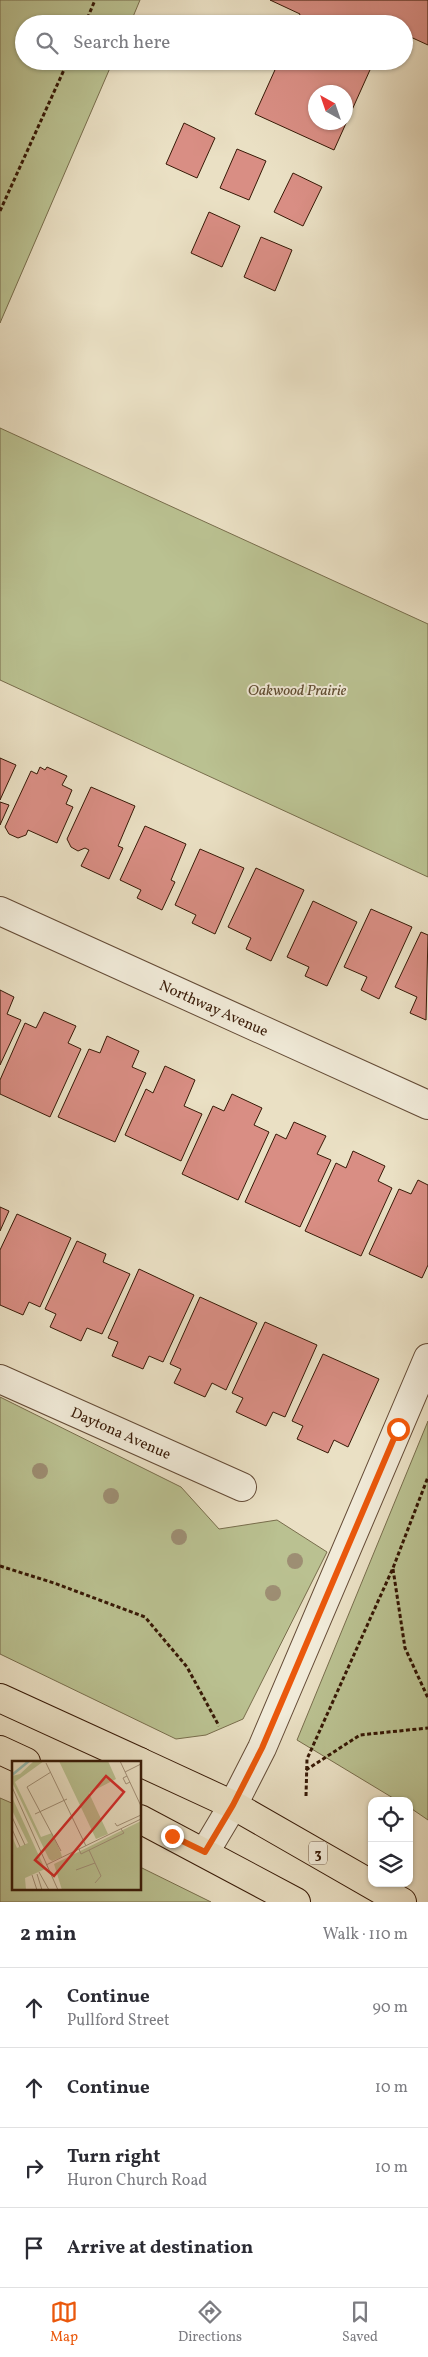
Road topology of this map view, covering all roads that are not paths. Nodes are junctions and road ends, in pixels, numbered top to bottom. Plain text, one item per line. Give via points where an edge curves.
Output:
1 (0, 910) edge
2 (428, 1105) edge
3 (428, 1358) edge
4 (0, 1379) edge
5 (242, 1487) dead end
6 (0, 1698) edge
7 (0, 1750) edge
8 (24, 1761) edge
9 (138, 1761) edge
10 (141, 1762) edge
11 (233, 1805) junction
12 (141, 1820) edge
13 (205, 1852) junction
14 (296, 1902) edge
15 (402, 1902) edge

1 - 2 street, Northway Avenue
3 - 11 street via 262,1748
4 - 5 street, Daytona Avenue
6 - 9 main road, 3
7 - 8 main road
10 - 11 main road, 3
11 - 13 street
11 - 15 main road, 3
12 - 13 main road
13 - 14 main road

